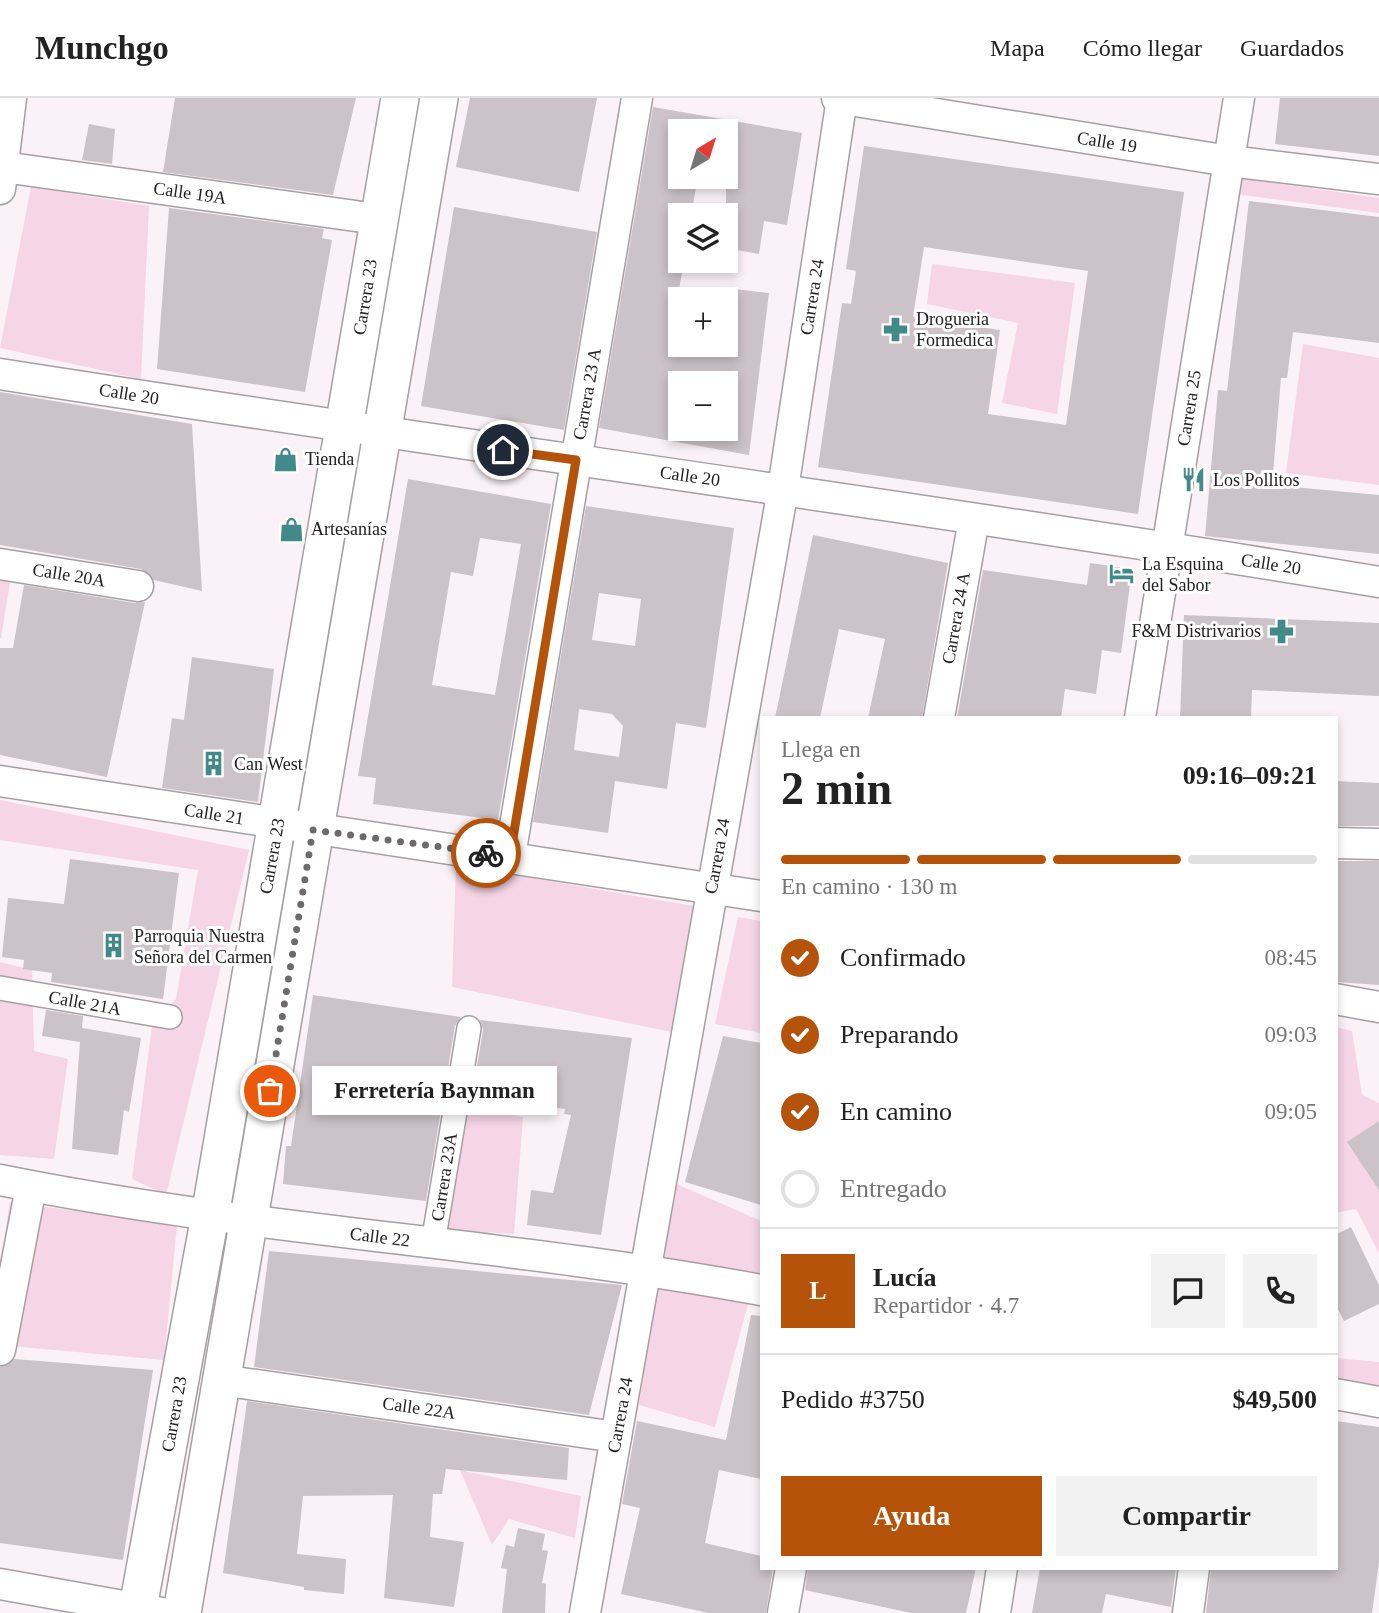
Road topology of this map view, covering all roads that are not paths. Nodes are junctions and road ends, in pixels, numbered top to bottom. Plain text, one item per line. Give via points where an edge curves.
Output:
1 (11, 98) edge
2 (400, 98) edge
3 (439, 98) edge
4 (637, 98) edge
5 (836, 98) edge
6 (842, 98) edge
7 (1239, 98) edge
8 (1229, 161) junction
9 (1, 178) edge
10 (1379, 179) edge
11 (377, 219) junction
12 (0, 374) edge
13 (344, 428) junction
14 (380, 433) junction
15 (576, 460) junction
16 (783, 489) junction
17 (974, 519) junction
18 (1167, 547) junction
19 (0, 564) edge
20 (1379, 582) edge
21 (138, 586) dead end
22 (939, 716) edge
23 (1140, 716) edge
24 (0, 781) edge
25 (278, 824) junction
26 (313, 830) junction
27 (1338, 843) edge
28 (1379, 844) edge
29 (510, 856) junction
30 (712, 887) junction
31 (760, 896) edge
32 (0, 988) edge
33 (1338, 1000) edge
34 (1379, 1007) edge
35 (170, 1017) dead end
36 (469, 1028) dead end
37 (0, 1180) edge
38 (32, 1187) junction
39 (210, 1216) junction
40 (248, 1222) junction
41 (433, 1243) junction
42 (645, 1268) junction
43 (760, 1290) edge
44 (0, 1350) edge
45 (221, 1380) junction
46 (1338, 1395) edge
47 (1379, 1402) edge
48 (616, 1437) junction
49 (791, 1570) edge
50 (1002, 1570) edge
51 (1194, 1570) edge
52 (0, 1584) edge
53 (146, 1612) edge
54 (182, 1613) edge
55 (585, 1613) edge
56 (783, 1613) edge
57 (995, 1613) edge
58 (1188, 1613) edge

1 - 9 street
2 - 11 street, Carrera 23
3 - 14 street, Carrera 23
4 - 15 street, Carrera 23 A
5 - 6 street, Calle 19
6 - 8 street, Calle 19
6 - 16 street, Carrera 24
7 - 8 street, Carrera 25
8 - 10 street, Calle 19
8 - 18 street, Carrera 25
9 - 11 street, Calle 19A
11 - 13 street, Carrera 23
12 - 13 street, Calle 20
13 - 14 street, Calle 20
13 - 25 street, Carrera 23
14 - 15 street, Calle 20
14 - 26 street, Carrera 23
15 - 16 street, Calle 20
15 - 29 street, Carrera 23 A
16 - 17 street, Calle 20
16 - 30 street, Carrera 24
17 - 18 street, Calle 20
17 - 22 street, Carrera 24 A
18 - 20 street, Calle 20
18 - 23 street, Carrera 25
19 - 21 street, Calle 20A
24 - 25 street, Calle 21
25 - 26 street, Calle 21
25 - 39 street, Carrera 23
26 - 29 street, Calle 21
26 - 40 street, Carrera 23
27 - 28 street
29 - 30 street, Calle 21
30 - 31 street, Calle 21
30 - 42 street, Carrera 24
32 - 35 street, Calle 21A
33 - 34 street
36 - 41 street, Carrera 23A
37 - 38 street, Calle 22
38 - 39 street, Calle 22
38 - 44 street
39 - 40 street, Calle 22
39 - 53 street, Carrera 23
40 - 41 street, Calle 22
40 - 45 street, Carrera 23
41 - 42 street, Calle 22
42 - 43 street, Calle 22
42 - 48 street, Carrera 24
45 - 48 street, Calle 22A
45 - 54 street, Carrera 23
46 - 47 street
48 - 55 street, Carrera 24
49 - 56 street
50 - 57 street
51 - 58 street
52 - 53 street

